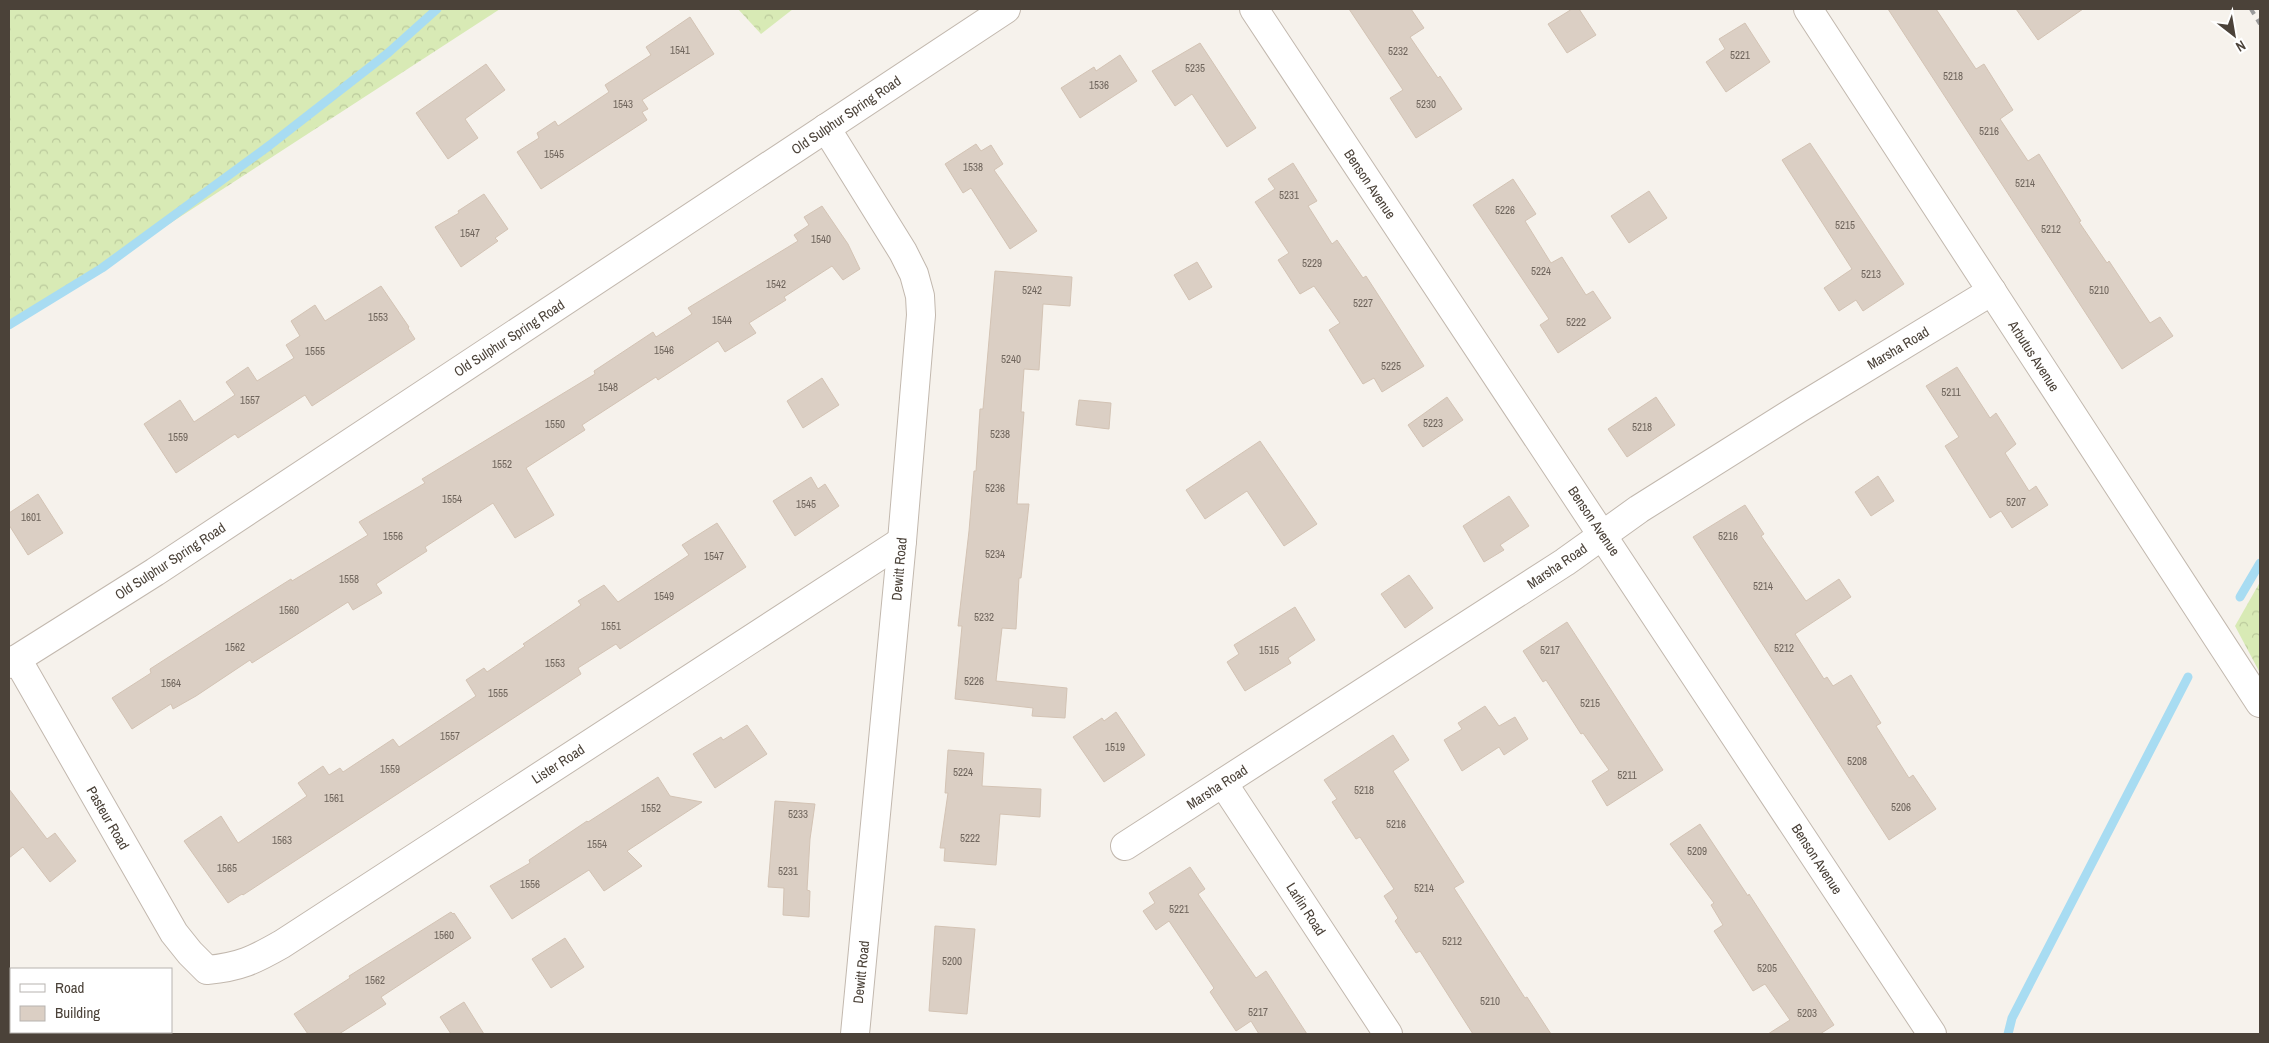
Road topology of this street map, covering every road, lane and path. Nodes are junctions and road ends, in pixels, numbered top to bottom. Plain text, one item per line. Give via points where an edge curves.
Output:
1 (1006, 9) edge
2 (1254, 9) edge
3 (1808, 9) edge
4 (826, 128) junction
5 (1992, 291) junction
6 (1603, 535) junction
7 (902, 541) junction
8 (13, 662) edge
9 (2260, 703) edge
10 (1224, 783) junction
11 (1125, 846) dead end
12 (207, 970) joint
13 (854, 1034) edge
14 (1388, 1034) edge
15 (1932, 1034) edge

1 - 4 street, Old Sulphur Spring Road
2 - 6 street, Benson Avenue
3 - 5 street, Arbutus Avenue
4 - 7 street, Dewitt Road via 903,252 920,296
4 - 8 street, Old Sulphur Spring Road via 164,567
5 - 6 street, Marsha Road via 1790,414
5 - 9 street, Arbutus Avenue
6 - 10 street, Marsha Road
6 - 15 street, Benson Avenue
7 - 12 street, Lister Road via 282,944 250,962
7 - 13 street, Dewitt Road
8 - 12 street, Pasteur Road via 174,933
10 - 11 street, Marsha Road
10 - 14 street, Larlin Road

